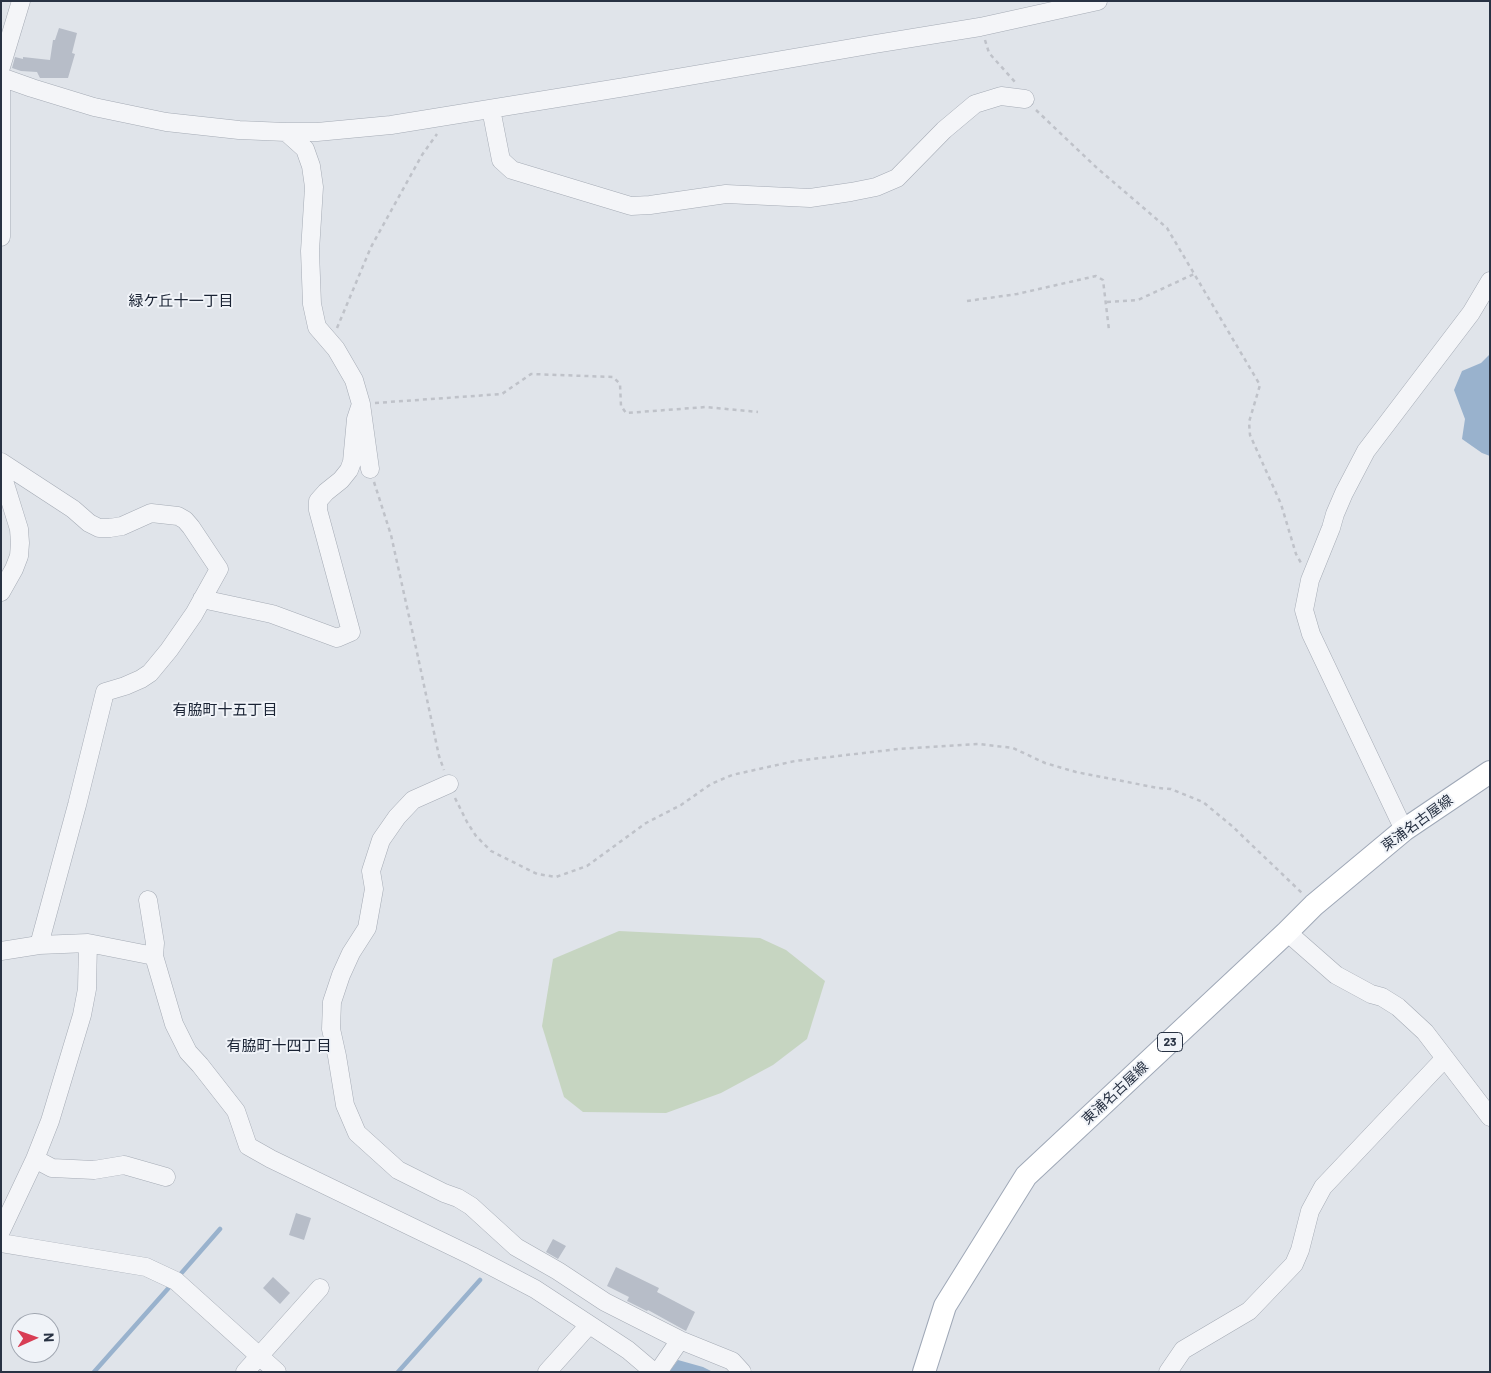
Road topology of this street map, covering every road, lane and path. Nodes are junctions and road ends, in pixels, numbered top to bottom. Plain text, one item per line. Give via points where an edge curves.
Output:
1 (21, 1) edge
2 (1098, 1) edge
3 (980, 27) junction
4 (1, 67) edge
5 (1, 77) edge
6 (1, 88) edge
7 (1026, 99) junction
8 (491, 109) junction
9 (450, 116) junction
10 (286, 132) junction
11 (2, 179) edge
12 (1, 237) edge
13 (1194, 274) junction
14 (1490, 281) edge
15 (967, 301) dead end
16 (1106, 302) junction
17 (1109, 330) dead end
18 (331, 344) junction
19 (361, 404) junction
20 (758, 412) dead end
21 (1, 462) edge
22 (370, 469) joint
23 (1, 471) edge
24 (1310, 580) junction
25 (1, 592) edge
26 (202, 599) junction
27 (1490, 772) edge
28 (449, 784) junction
29 (1404, 830) junction
30 (148, 900) dead end
31 (1314, 905) junction
32 (1287, 932) junction
33 (88, 944) junction
34 (39, 945) junction
35 (1, 951) edge
36 (154, 956) junction
37 (1445, 1058) junction
38 (1490, 1116) edge
39 (35, 1159) junction
40 (166, 1177) dead end
41 (1, 1231) edge
42 (1, 1243) edge
43 (320, 1288) dead end
44 (589, 1325) junction
45 (680, 1340) junction
46 (259, 1356) junction
47 (245, 1372) edge
48 (277, 1372) edge
49 (547, 1372) edge
50 (654, 1372) edge
51 (658, 1372) edge
52 (742, 1372) edge
53 (924, 1372) edge
54 (1168, 1372) edge

1 - 4 street
2 - 3 street
3 - 7 path via 989,53 1012,77
3 - 8 street
5 - 10 street via 94,107 166,122
6 - 11 street
7 - 8 street via 1001,96 975,104 897,178 876,187 810,198 726,194 631,206 512,170 501,160
7 - 13 path via 1097,168 1167,228
8 - 9 street
9 - 10 street via 391,125
9 - 18 path via 422,155 371,247
10 - 18 street via 305,149 311,166 314,187 310,251 312,304 317,327
11 - 12 street
13 - 16 path via 1138,300
13 - 24 path via 1260,385 1249,422 1250,435 1281,504 1296,554
14 - 24 street via 1472,313 1366,451 1344,493
15 - 16 path via 1017,294 1096,276 1103,280
16 - 17 path
18 - 19 street via 354,380
19 - 20 path via 502,394 531,374 613,377 620,384 621,406 626,413 706,408
19 - 22 street
19 - 26 street via 349,470 318,501 350,632 337,638 272,614
21 - 26 street via 99,528 122,526 151,513 178,516 185,520 219,569
22 - 28 path via 391,535 439,756
23 - 25 street via 19,529 20,543 14,569
24 - 29 street via 1304,610 1311,634
26 - 34 street via 150,673 105,692
27 - 29 main road, 東浦名古屋線 / 23
28 - 31 path via 467,822 491,850 537,874 556,877 587,866 646,823 732,775 795,760 898,749 979,744 1013,748 1044,763 1171,789 1203,802
28 - 45 street via 413,800 381,840 371,871 374,889 367,928 351,953 332,1002 331,1030 345,1105 357,1133 398,1170 458,1198 516,1247 605,1302
29 - 31 main road, 東浦名古屋線 / 23
30 - 36 street
31 - 32 main road, 東浦名古屋線 / 23
32 - 37 street via 1336,974 1398,1007 1425,1032
32 - 53 main road, 東浦名古屋線 / 23 via 1026,1176 945,1306
33 - 34 street
33 - 36 street
33 - 39 street via 82,1015
34 - 35 street
36 - 44 street via 174,1024 184,1045 236,1111 248,1146 480,1260 535,1289
37 - 38 street
37 - 54 street via 1323,1187 1310,1211 1294,1264 1249,1311 1183,1350
39 - 40 street via 52,1168 94,1170 124,1165
39 - 41 street
42 - 46 street via 146,1267 176,1281
43 - 46 street
44 - 49 street
44 - 50 street via 628,1350
45 - 51 street
45 - 52 street via 732,1362
46 - 47 street
46 - 48 street

